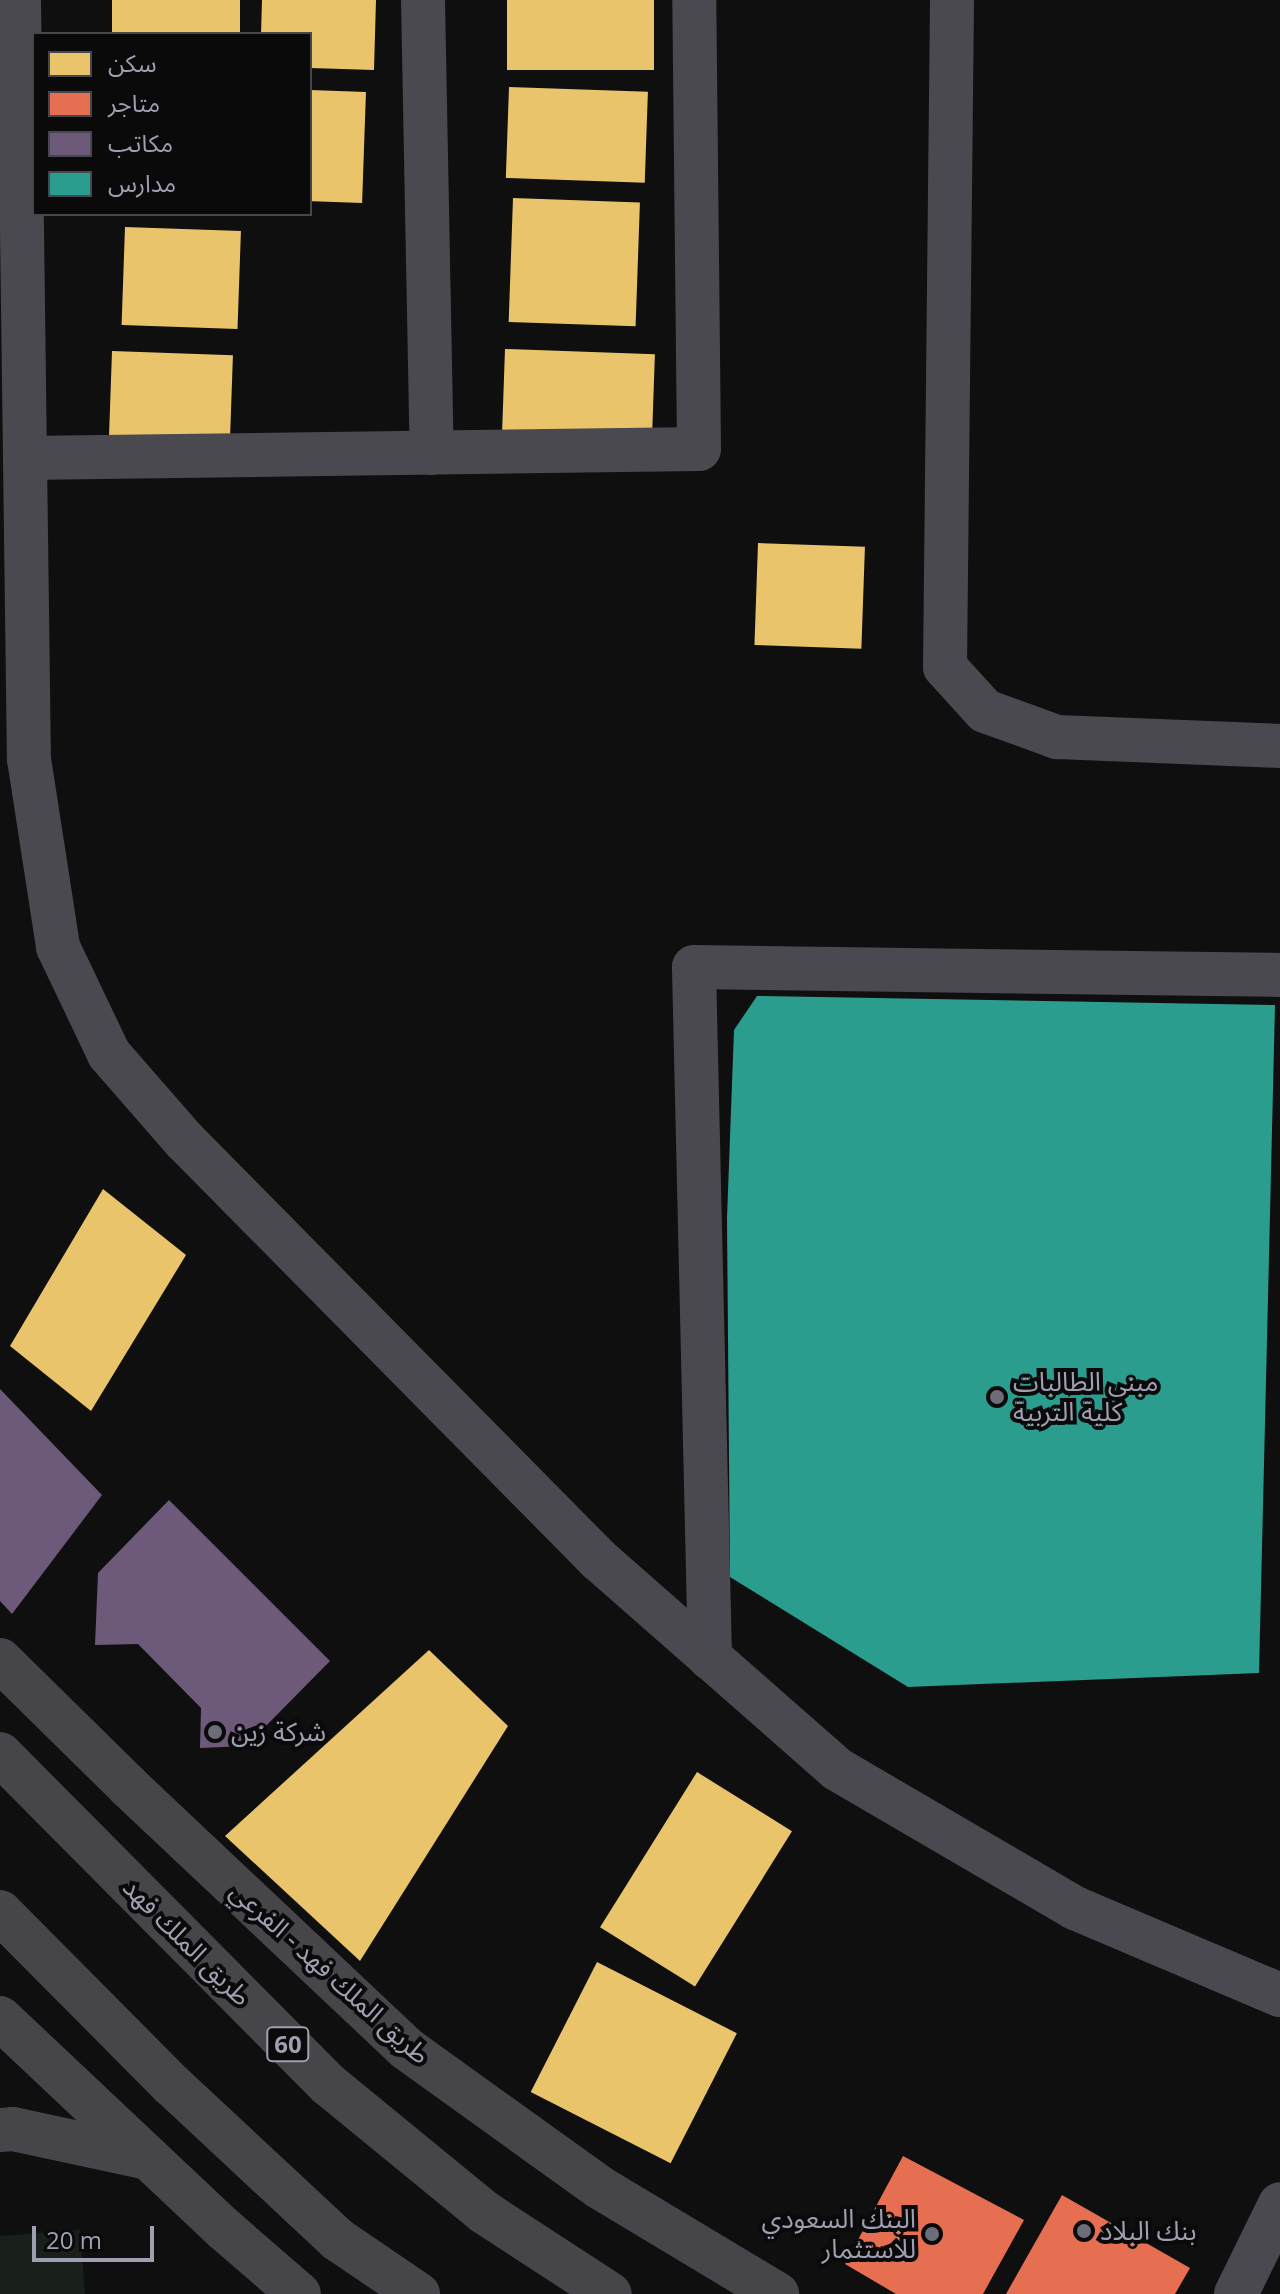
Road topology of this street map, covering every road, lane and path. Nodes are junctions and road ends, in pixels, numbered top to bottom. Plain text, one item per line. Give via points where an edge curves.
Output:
1 (19, 0) edge
2 (423, 0) edge
3 (694, 0) edge
4 (952, 0) edge
5 (432, 453) junction
6 (25, 458) junction
7 (14, 648) edge
8 (1280, 746) edge
9 (1280, 975) edge
10 (710, 1658) junction
11 (0, 1660) edge
12 (0, 1754) edge
13 (0, 1912) edge
14 (1280, 1995) edge
15 (0, 2018) edge
16 (0, 2130) edge
17 (148, 2158) junction
18 (1280, 2204) edge
19 (299, 2294) edge
20 (418, 2294) edge
21 (610, 2294) edge
22 (777, 2294) edge
23 (1236, 2294) edge

1 - 6 street
2 - 5 street
3 - 5 street via 699,449
4 - 8 street via 945,667 985,711 1057,737
5 - 6 street
6 - 7 street
7 - 10 street via 58,947 109,1054 185,1141 587,1548
9 - 10 street via 694,967
10 - 14 street via 837,1769 1075,1908
11 - 22 main road, طريق الملك فهد - الفرعي via 407,2049 599,2187
12 - 21 highway, طريق الملك فهد / 60 via 329,2085 484,2212
13 - 20 highway via 172,2085 337,2239
15 - 17 main road
16 - 17 highway
17 - 19 main road
18 - 23 street

